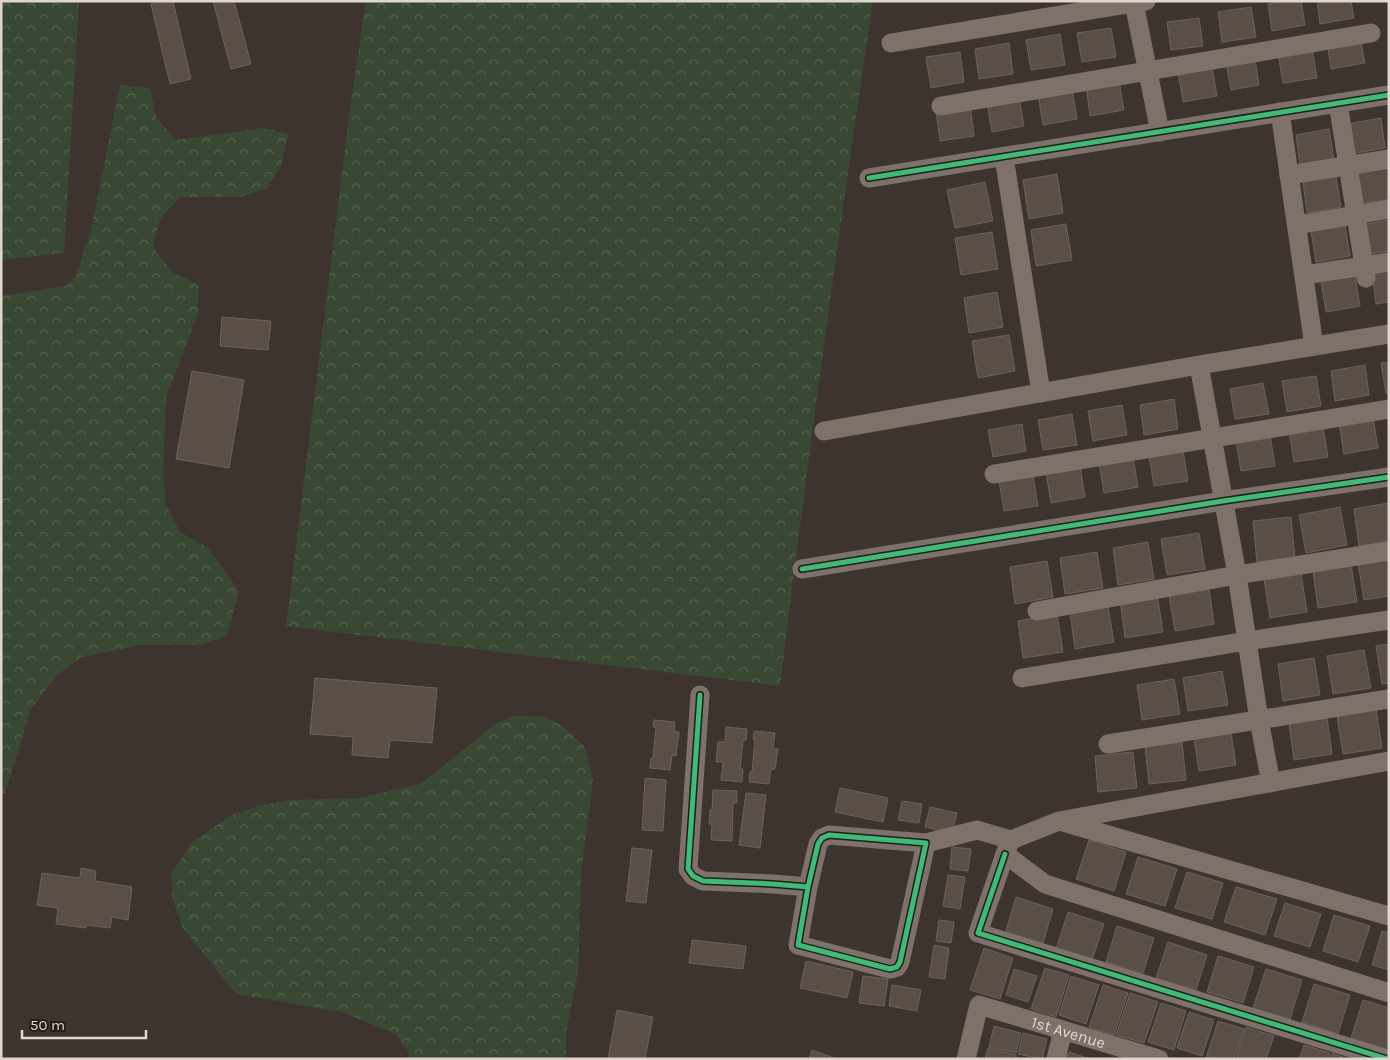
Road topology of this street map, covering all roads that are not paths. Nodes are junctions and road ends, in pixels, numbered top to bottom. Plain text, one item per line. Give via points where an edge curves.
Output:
1 (1140, 2) edge
2 (1370, 33) dead end
3 (891, 43) dead end
4 (1147, 70) junction
5 (1389, 95) edge
6 (1338, 103) junction
7 (942, 106) dead end
8 (1280, 112) junction
9 (1160, 132) junction
10 (1004, 157) junction
11 (1389, 159) edge
12 (1348, 166) junction
13 (1289, 175) junction
14 (869, 178) dead end
15 (1389, 210) edge
16 (1356, 215) junction
17 (1297, 225) junction
18 (1389, 262) edge
19 (1365, 272) junction
20 (1304, 275) junction
21 (1389, 334) edge
22 (1314, 346) junction
23 (1199, 365) junction
24 (1041, 393) junction
25 (1389, 409) edge
26 (824, 431) dead end
27 (1212, 439) junction
28 (994, 474) dead end
29 (1389, 477) edge
30 (1223, 501) junction
31 (1389, 551) edge
32 (802, 569) dead end
33 (1238, 575) junction
34 (1037, 611) dead end
35 (1389, 620) edge
36 (1247, 641) junction
37 (1022, 678) dead end
38 (700, 695) dead end
39 (1389, 699) edge
40 (1259, 720) junction
41 (1108, 744) dead end
42 (1389, 761) edge
43 (1271, 784) junction
44 (1059, 821) junction
45 (926, 843) junction
46 (1008, 847) junction
47 (808, 888) junction
48 (1389, 916) edge
49 (1389, 993) edge
50 (1063, 1030) junction
51 (966, 1059) edge
52 (1056, 1059) edge
53 (1158, 1059) edge
54 (1387, 1059) edge

1 - 3 street
1 - 4 street
2 - 4 street
4 - 7 street
4 - 9 street
5 - 6 street
6 - 8 street
6 - 12 street
8 - 9 street
8 - 13 street
9 - 10 street
10 - 14 street
10 - 24 street
11 - 12 street
12 - 13 street
12 - 16 street
13 - 17 street
15 - 16 street
16 - 17 street
16 - 19 street
17 - 20 street
18 - 19 street
19 - 20 street
20 - 22 street
21 - 22 street
22 - 23 street
23 - 24 street
23 - 27 street
24 - 26 street
25 - 27 street
27 - 28 street
27 - 30 street
29 - 30 street
30 - 32 street
30 - 33 street
31 - 33 street
33 - 34 street
33 - 36 street
35 - 36 street
36 - 37 street
36 - 40 street
38 - 47 street via 688,869 703,881
39 - 40 street
40 - 41 street
40 - 43 street
42 - 43 street
43 - 44 street
44 - 46 street
44 - 48 street
45 - 46 street via 977,830
45 - 47 street via 829,835 818,844
45 - 47 street via 897,967 890,969 798,945
46 - 49 street via 1045,884
46 - 54 street via 978,933
50 - 51 street, 1st Avenue via 979,1006
50 - 52 street
50 - 53 street, 1st Avenue

